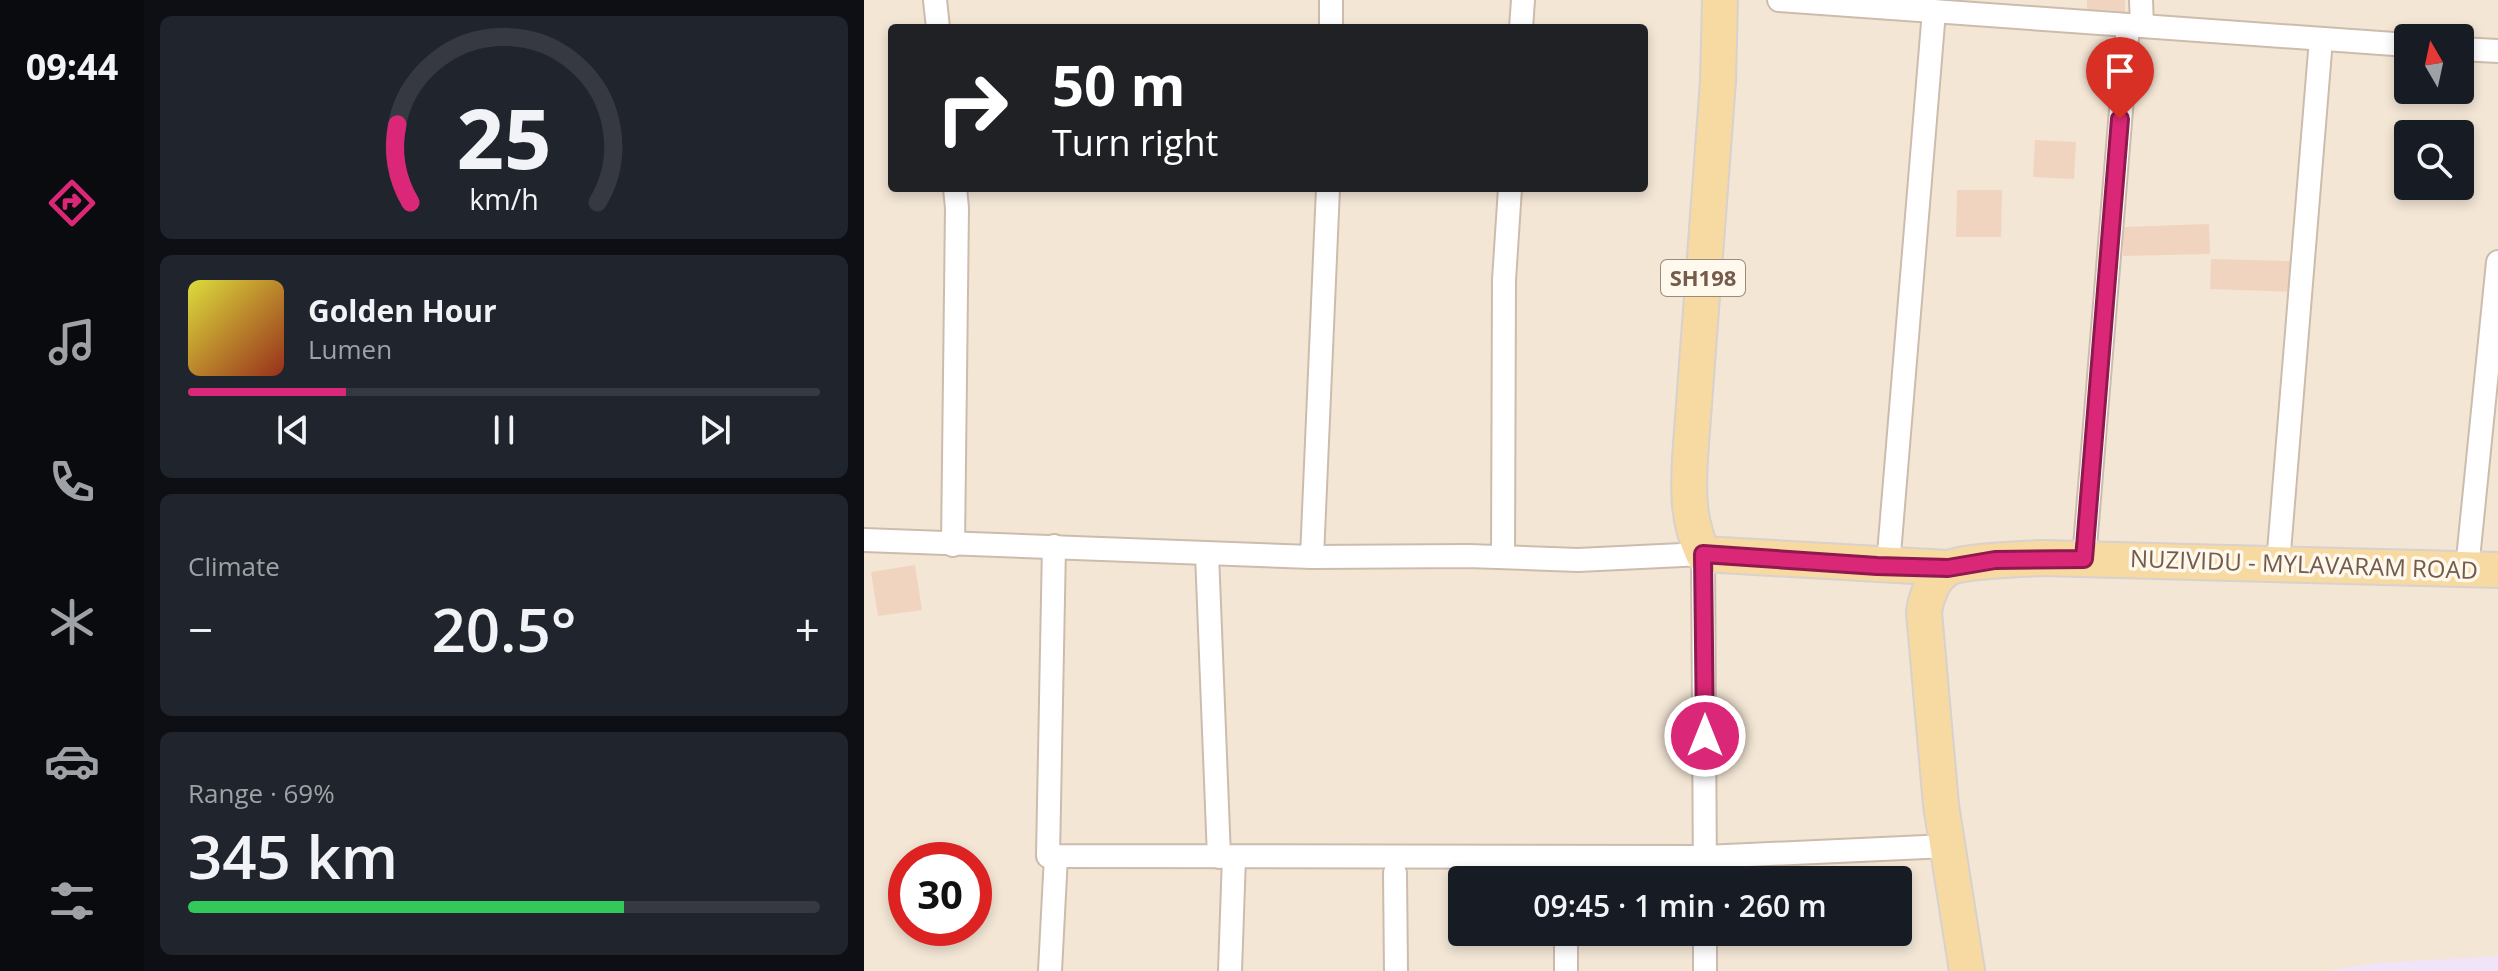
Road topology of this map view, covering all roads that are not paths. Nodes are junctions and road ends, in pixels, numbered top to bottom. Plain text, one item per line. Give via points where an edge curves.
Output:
1 (935, 0) edge
2 (1331, 0) edge
3 (1523, 0) edge
4 (1720, 0) edge
5 (1779, 0) edge
6 (2141, 0) edge
7 (1929, 7) edge
8 (938, 24) edge
9 (1331, 24) edge
10 (1521, 24) edge
11 (2135, 26) junction
12 (2321, 39) junction
13 (2394, 44) edge
14 (2474, 50) edge
15 (2498, 51) edge
16 (955, 192) edge
17 (1328, 192) edge
18 (1510, 192) edge
19 (2498, 262) edge
20 (864, 540) edge
21 (953, 545) junction
22 (1054, 546) junction
23 (1207, 554) junction
24 (1703, 554) junction
25 (1312, 557) junction
26 (1503, 557) junction
27 (2084, 559) junction
28 (2278, 564) junction
29 (1888, 566) junction
30 (1948, 568) junction
31 (2482, 570) edge
32 (1947, 846) junction
33 (1056, 856) junction
34 (1227, 857) junction
35 (1565, 857) junction
36 (1565, 866) edge
37 (1670, 866) edge
38 (1705, 866) edge
39 (1737, 866) edge
40 (1395, 873) dead end
41 (1566, 946) edge
42 (1705, 946) edge
43 (1050, 971) edge
44 (1230, 971) edge
45 (1396, 971) edge
46 (1566, 971) edge
47 (1705, 971) edge
48 (1967, 971) edge

1 - 8 street
2 - 9 street
3 - 10 street
4 - 24 main road, SH198 via 1687,501
5 - 7 street
6 - 11 street
7 - 11 street
7 - 29 street
11 - 12 street
11 - 27 street
12 - 13 street
12 - 28 street
14 - 15 street
16 - 21 street
17 - 25 street
18 - 26 street via 1504,280
19 - 31 street
20 - 21 street
21 - 22 street
22 - 23 street
22 - 33 street via 1048,856
23 - 25 street
23 - 34 street
24 - 26 street via 1578,560
24 - 29 main road, NUZIVIDU - MYLAVARAM ROAD
24 - 38 street
25 - 26 street
27 - 28 main road, NUZIVIDU - MYLAVARAM ROAD
27 - 30 main road, NUZIVIDU - MYLAVARAM ROAD via 1995,560
28 - 31 main road, NUZIVIDU - MYLAVARAM ROAD
29 - 30 main road, NUZIVIDU - MYLAVARAM ROAD
30 - 32 main road via 1931,588 1924,612
32 - 39 street
32 - 48 main road
33 - 34 street
33 - 43 street
34 - 35 street
34 - 44 street
35 - 36 street
35 - 37 street
40 - 45 street
41 - 46 street
42 - 47 street

